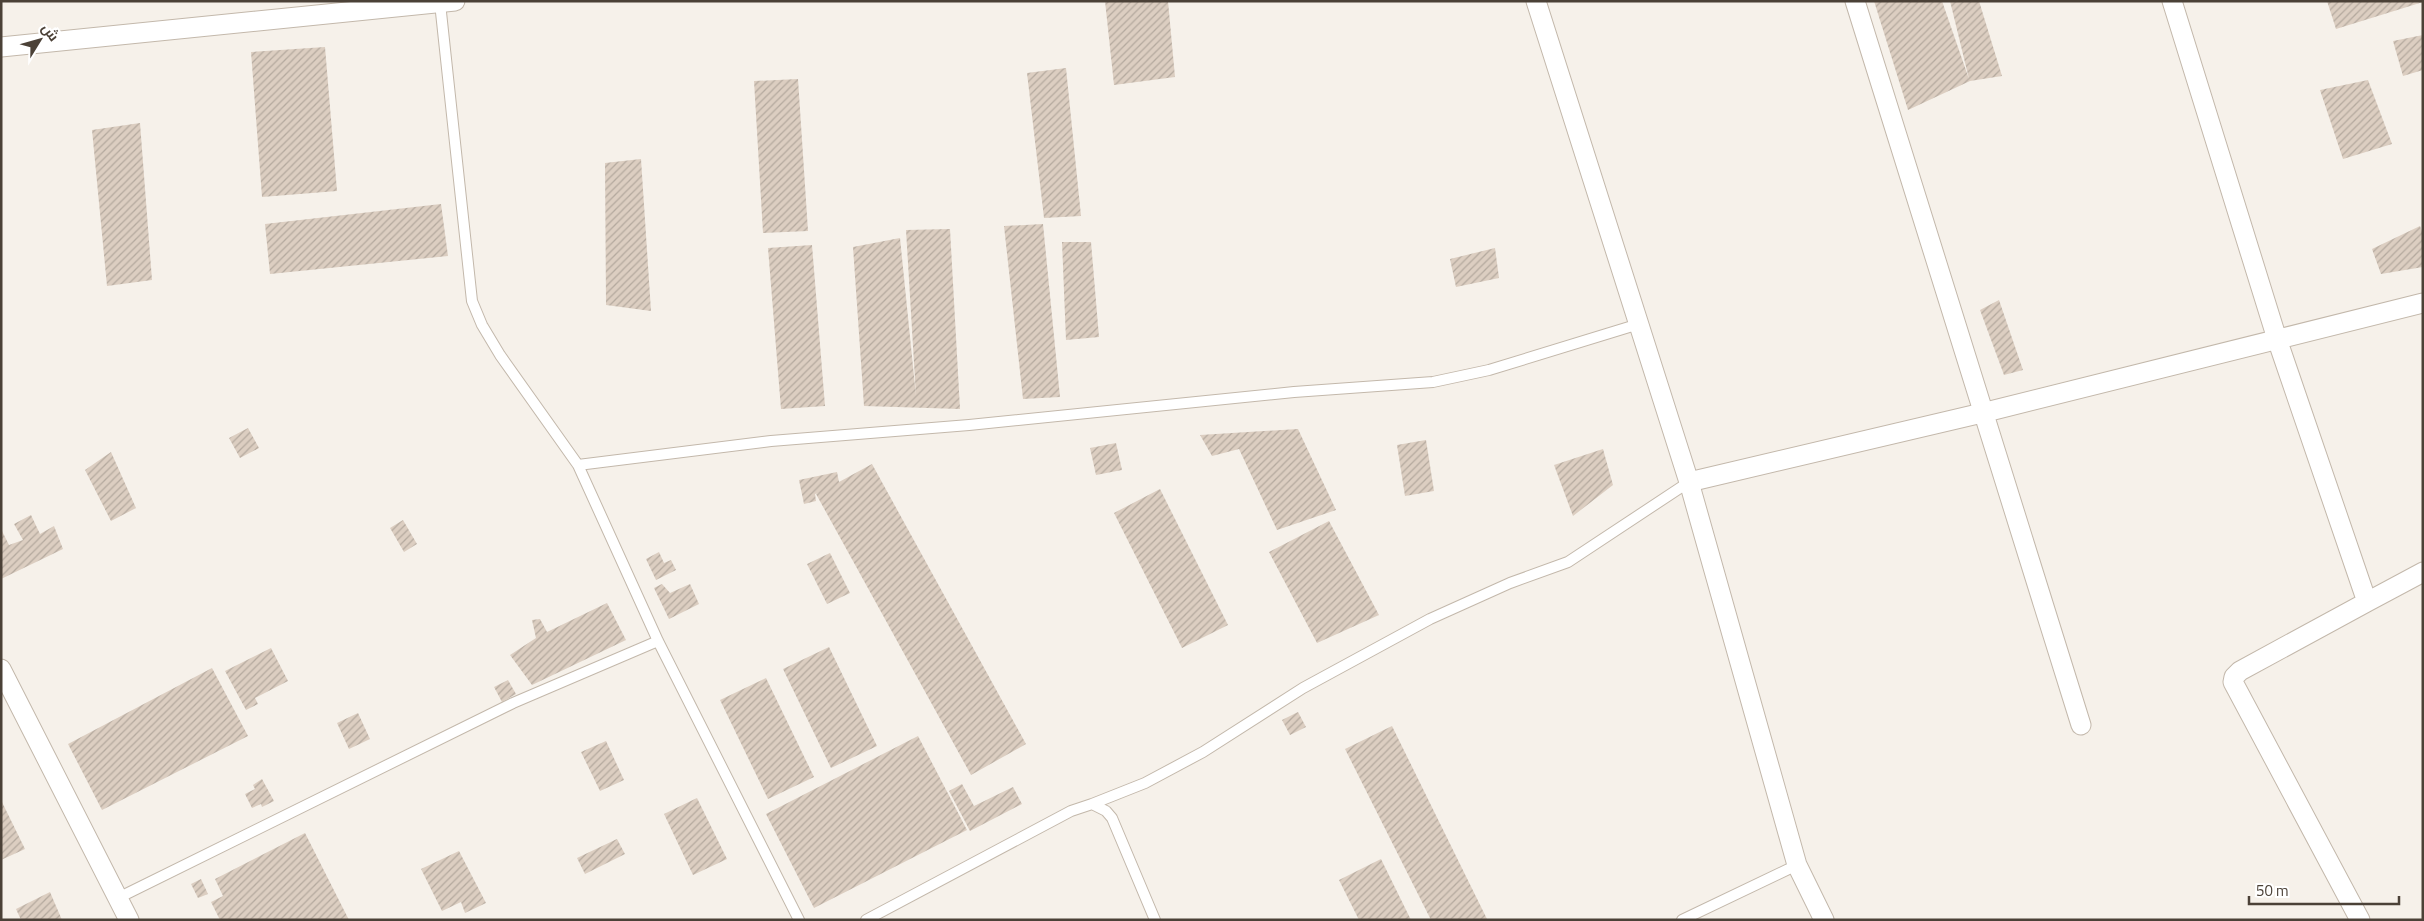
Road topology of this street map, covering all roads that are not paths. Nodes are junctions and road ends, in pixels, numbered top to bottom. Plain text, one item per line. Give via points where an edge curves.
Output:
1 (1536, 1) edge
2 (1855, 1) edge
3 (2172, 1) edge
4 (448, 2) edge
5 (360, 6) edge
6 (1, 47) edge
7 (2423, 303) edge
8 (1639, 324) junction
9 (2277, 339) junction
10 (1982, 413) junction
11 (578, 465) junction
12 (1689, 482) junction
13 (2423, 572) edge
14 (2367, 602) junction
15 (658, 641) junction
16 (1, 669) edge
17 (2081, 725) dead end
18 (1092, 804) junction
19 (1797, 865) junction
20 (118, 898) junction
21 (129, 920) edge
22 (799, 920) edge
23 (866, 920) edge
24 (1155, 920) edge
25 (1682, 920) edge
26 (1824, 920) edge
27 (2360, 920) edge

1 - 8 street
2 - 10 street
3 - 9 street
4 - 5 street
4 - 11 lane via 472,301 500,355
5 - 6 street
7 - 9 street
8 - 11 lane via 1496,368 1433,382 771,440
8 - 12 street
9 - 10 street
9 - 14 street
10 - 12 street
10 - 17 street
11 - 15 lane
12 - 18 lane via 1568,562 1510,583 1430,619 1303,688 1195,757 1145,783
12 - 19 street
13 - 14 street
14 - 27 street via 2240,671 2233,682
15 - 20 lane via 513,703
15 - 22 lane
16 - 20 street
18 - 23 lane via 1071,811
18 - 24 lane via 1112,818
19 - 25 lane
19 - 26 street
20 - 21 street

